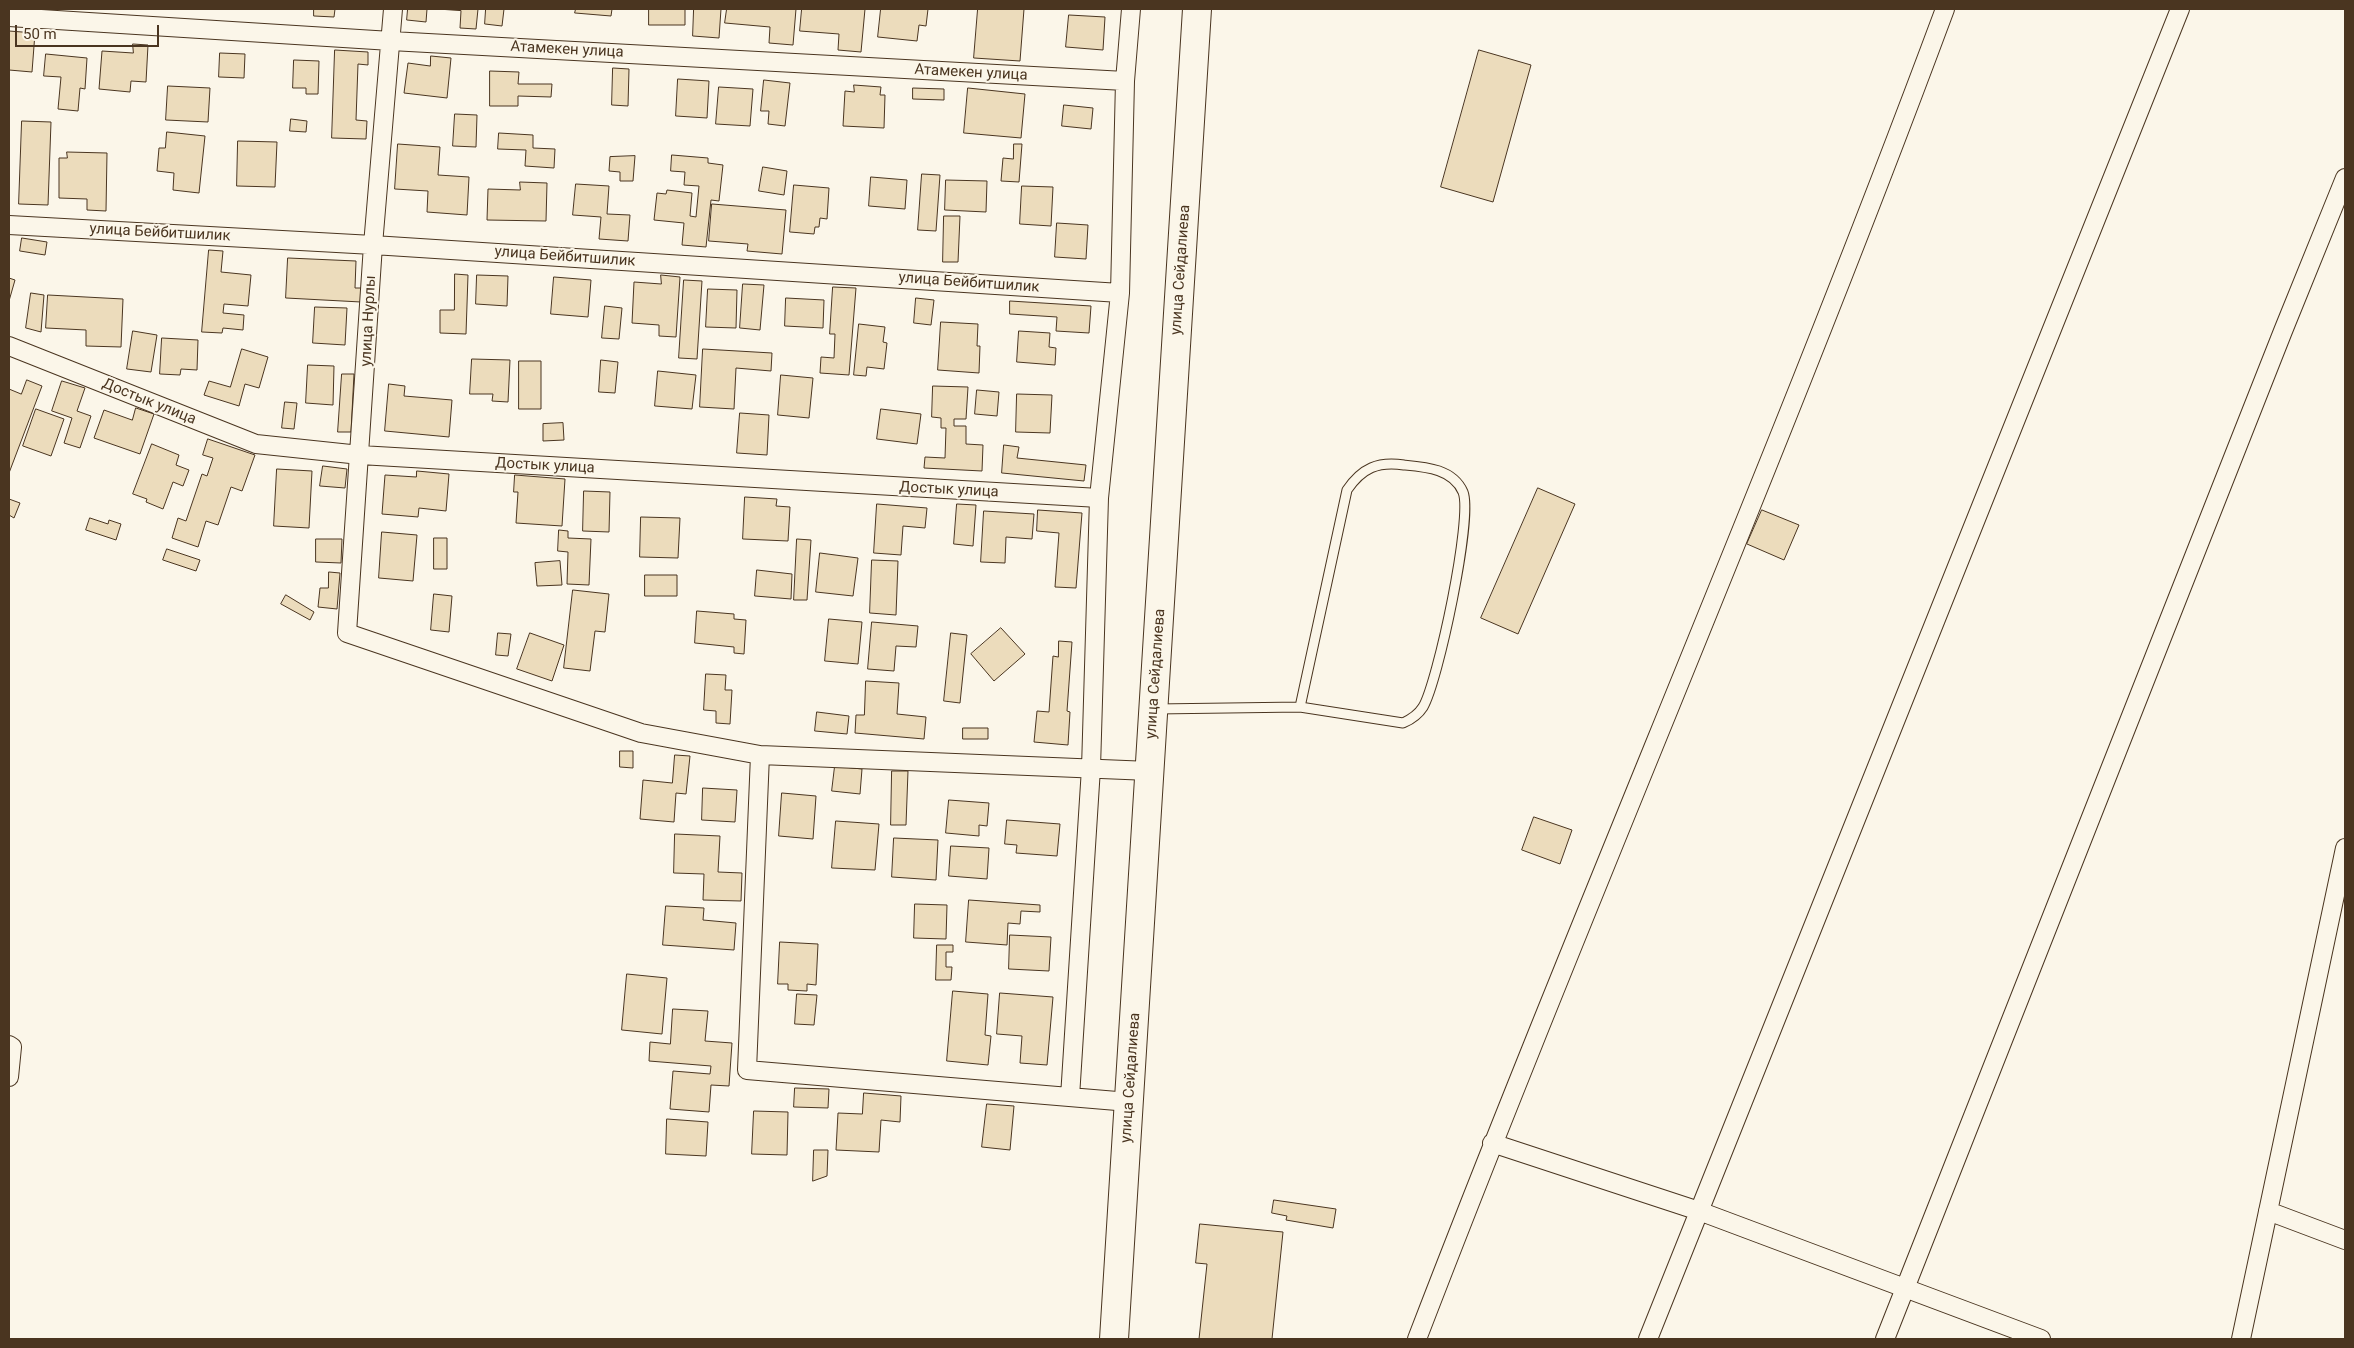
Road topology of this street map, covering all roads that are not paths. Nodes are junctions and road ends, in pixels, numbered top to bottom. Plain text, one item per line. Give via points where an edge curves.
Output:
1 (393, 9) edge
2 (1131, 9) edge
3 (1197, 9) edge
4 (1944, 9) edge
5 (2180, 9) edge
6 (9, 17) edge
7 (391, 41) junction
8 (1125, 81) junction
9 (2345, 178) edge
10 (9, 224) edge
11 (373, 245) junction
12 (1120, 293) junction
13 (9, 346) edge
14 (360, 455) junction
15 (1099, 498) junction
16 (1300, 707) junction
17 (1153, 709) junction
18 (760, 755) junction
19 (1091, 768) junction
20 (1150, 771) junction
21 (2345, 848) edge
22 (9, 1044) edge
23 (9, 1077) edge
24 (1070, 1097) junction
25 (1129, 1102) junction
26 (1492, 1143) junction
27 (1699, 1211) junction
28 (2268, 1211) junction
29 (2345, 1240) edge
30 (1905, 1288) junction
31 (1114, 1339) edge
32 (1417, 1339) edge
33 (1648, 1339) edge
34 (1885, 1339) edge
35 (2040, 1339) edge
36 (2241, 1339) edge

1 - 7 street, улица Нурлы
2 - 8 street
3 - 17 main road, улица Сейдалиева
4 - 26 street via 1878,187
5 - 27 street
6 - 7 street, Атамекен улица
7 - 8 street, Атамекен улица
7 - 11 street, улица Нурлы
8 - 12 street
9 - 30 street
10 - 11 street, улица Бейбитшилик
11 - 12 street, улица Бейбитшилик
11 - 14 street, улица Нурлы
12 - 15 street
13 - 14 street, Достык улица via 256,444
14 - 15 street, Достык улица
14 - 18 street, улица Нурлы via 347,633 641,733
15 - 19 street
16 - 16 lane via 1403,723 1414,718 1423,706 1434,676 1466,517 1463,492 1437,468 1388,463 1371,466 1356,477 1347,490
16 - 17 lane
17 - 20 main road, улица Сейдалиева
18 - 19 street
18 - 24 street via 747,1070
19 - 20 street
19 - 24 street
20 - 25 main road, улица Сейдалиева
21 - 28 street
22 - 23 street via 12,1048
24 - 25 street
25 - 31 main road, улица Сейдалиева
26 - 27 street
26 - 32 street
27 - 30 street
27 - 33 street
28 - 29 street
28 - 36 street
30 - 34 street
30 - 35 street

